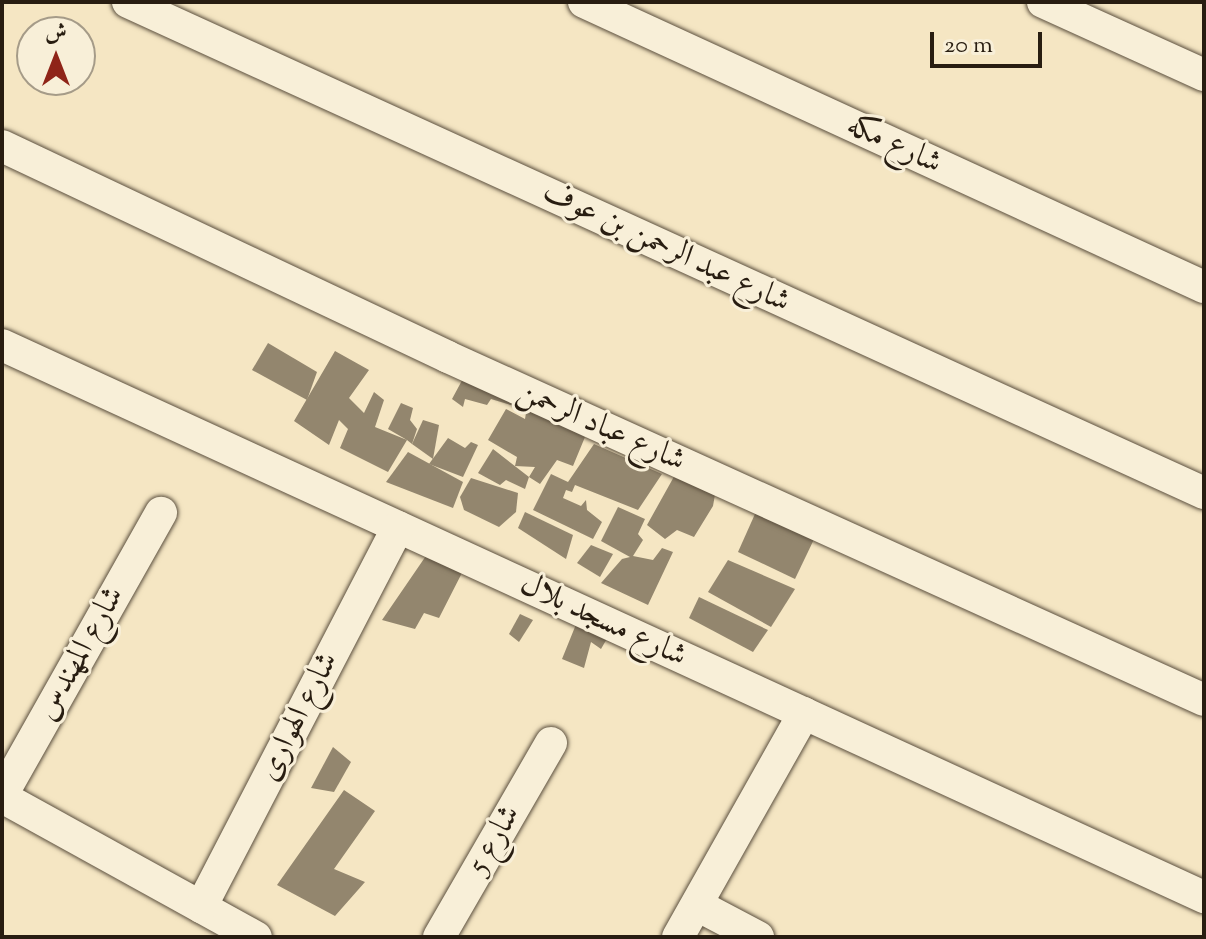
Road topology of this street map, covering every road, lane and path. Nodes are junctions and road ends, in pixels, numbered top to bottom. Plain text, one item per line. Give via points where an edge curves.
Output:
1 (128, 2) edge
2 (584, 2) edge
3 (1043, 2) edge
4 (1204, 75) edge
5 (2, 146) edge
6 (1204, 287) edge
7 (2, 345) edge
8 (1204, 493) edge
9 (161, 513) dead end
10 (398, 527) junction
11 (1204, 700) edge
12 (804, 713) junction
13 (551, 743) dead end
14 (2, 796) edge
15 (1204, 897) edge
16 (697, 905) junction
17 (201, 907) junction
18 (256, 937) edge
19 (439, 937) edge
20 (678, 937) edge
21 (758, 937) edge

1 - 8 street, شارع عبد الرحمن بن عوف
2 - 6 street, شارع مكه
3 - 4 street
5 - 11 street, شارع عباد الرحمن via 448,357
7 - 10 street, شارع مسجد بلال
9 - 14 street, شارع المهندس
10 - 12 street, شارع مسجد بلال
10 - 17 street, شارع الهوارى
12 - 15 street, شارع مسجد بلال
12 - 16 street
13 - 19 street, شارع 5
14 - 17 street
16 - 20 street
16 - 21 street
17 - 18 street

